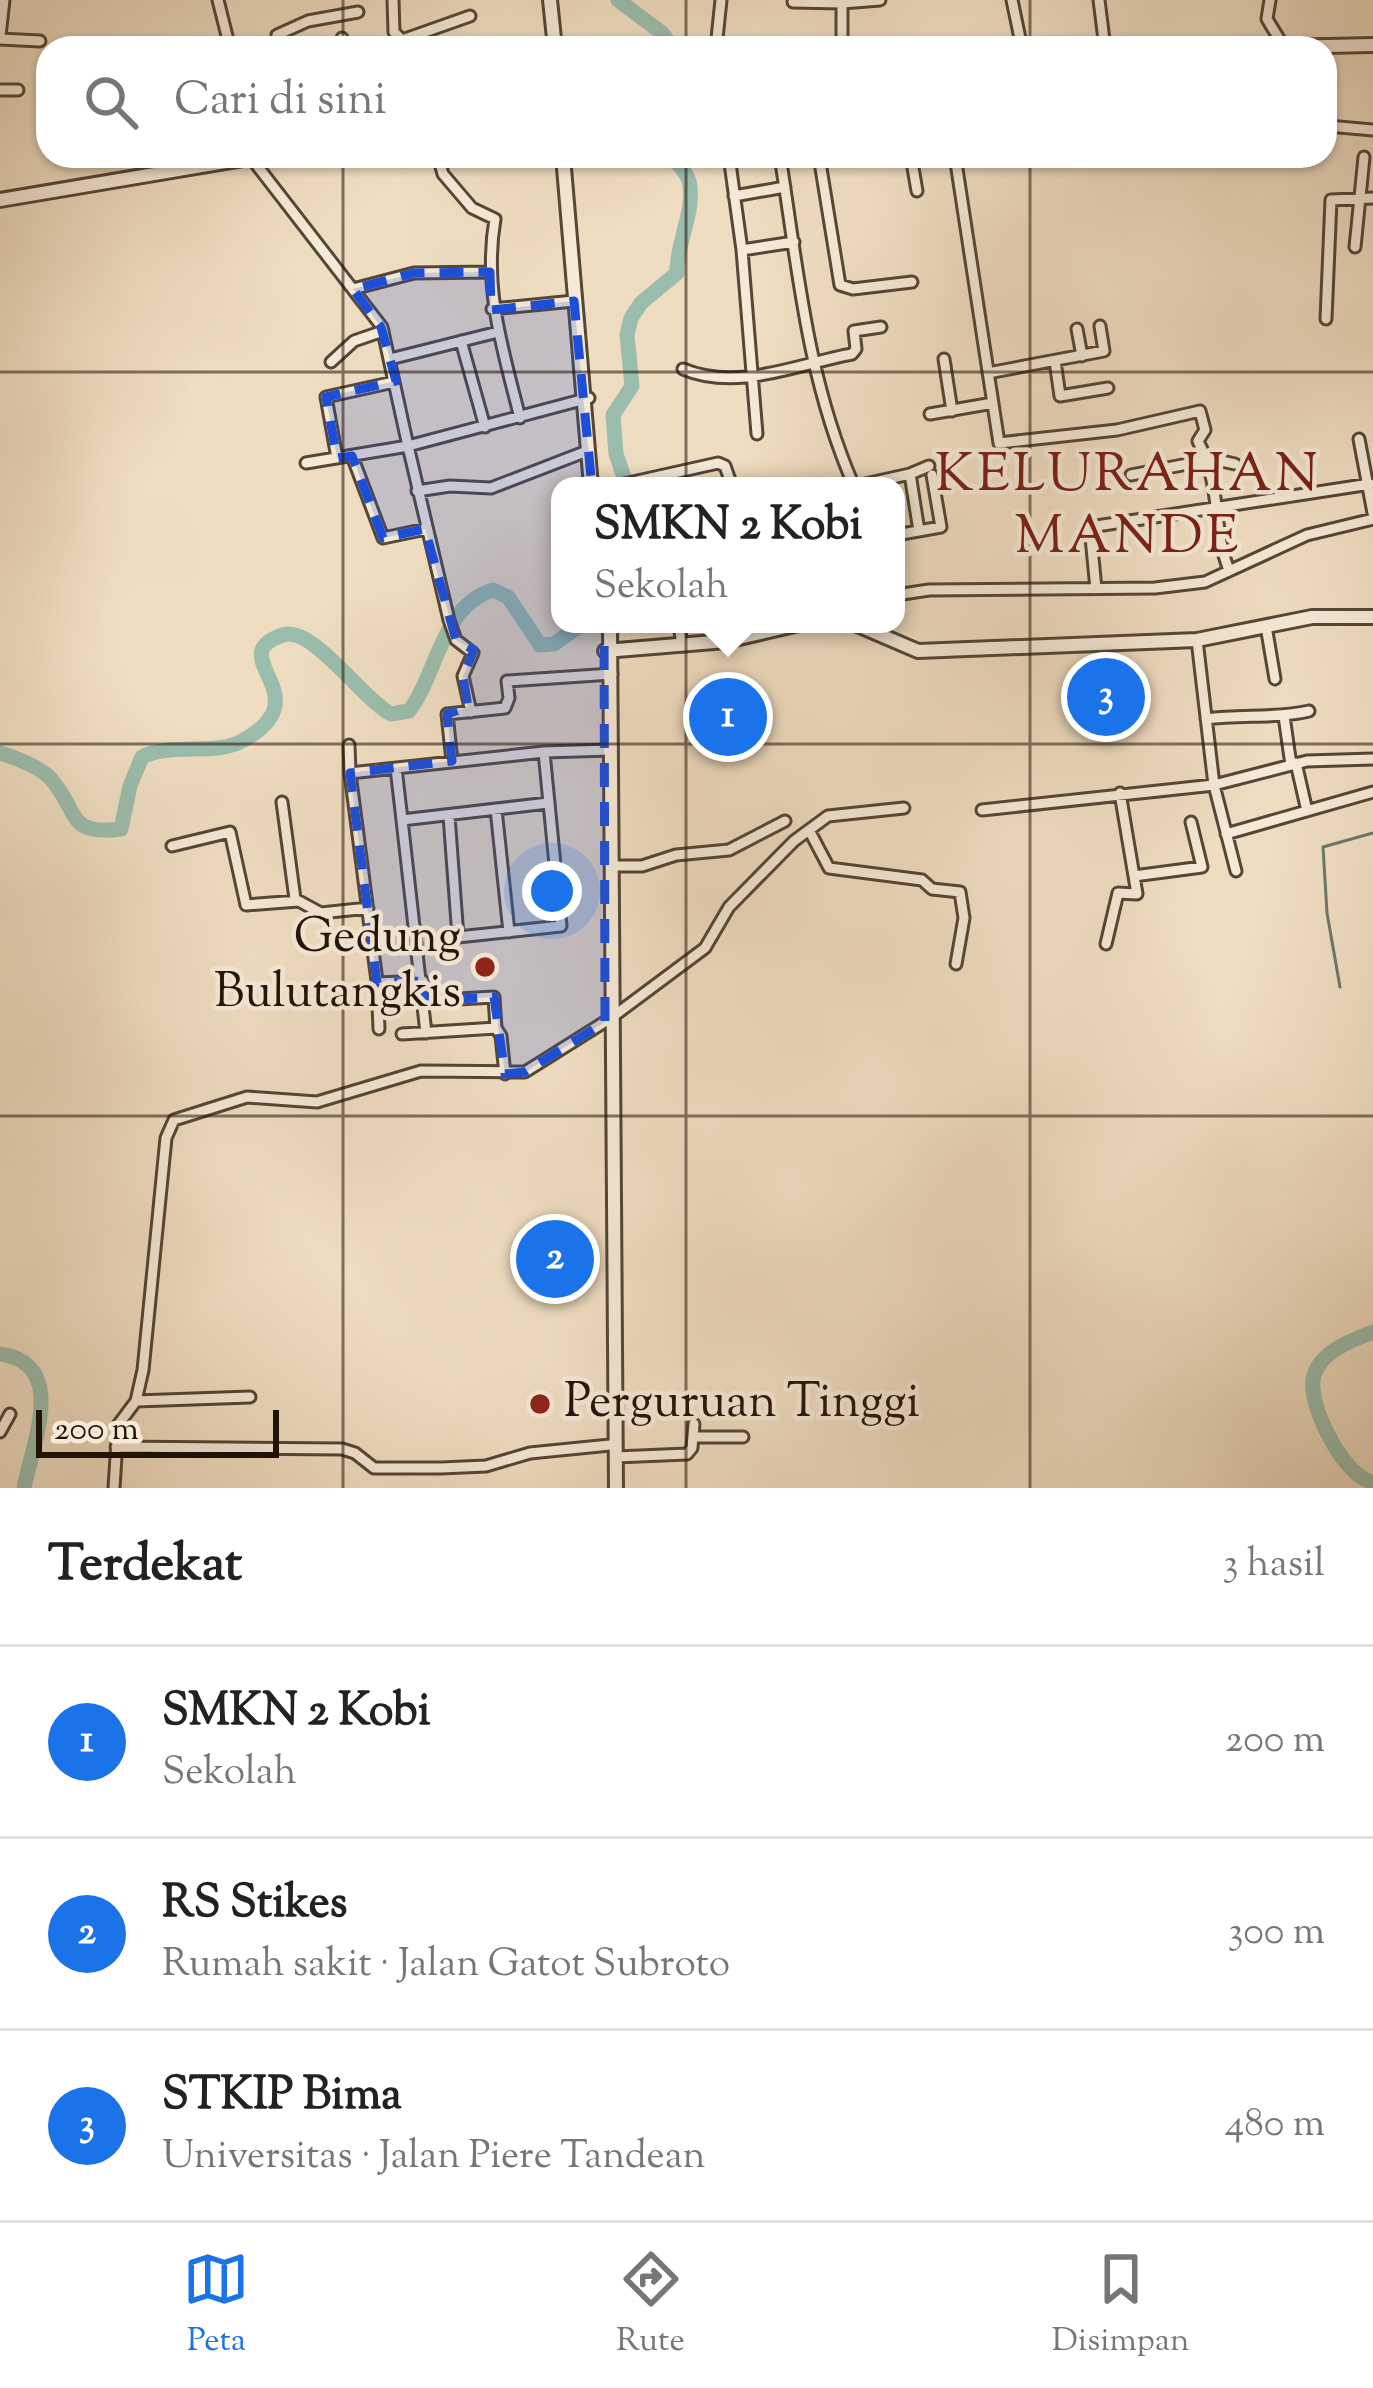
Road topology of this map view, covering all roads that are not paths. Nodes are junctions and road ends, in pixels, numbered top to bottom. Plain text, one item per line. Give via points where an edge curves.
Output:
1 (4, 0) edge
2 (218, 0) edge
3 (393, 0) edge
4 (554, 0) edge
5 (721, 0) edge
6 (880, 0) edge
7 (1012, 0) edge
8 (1100, 0) edge
9 (1270, 0) edge
10 (793, 2) edge
11 (842, 3) junction
12 (358, 12) dead end
13 (470, 16) dead end
14 (394, 32) junction
15 (227, 36) edge
16 (278, 36) edge
17 (395, 36) edge
18 (400, 36) edge
19 (416, 36) edge
20 (558, 36) edge
21 (717, 36) edge
22 (842, 36) edge
23 (1020, 36) edge
24 (1104, 36) edge
25 (1277, 36) edge
26 (0, 38) edge
27 (36, 40) edge
28 (1373, 45) edge
29 (1337, 46) edge
30 (0, 90) edge
31 (18, 90) dead end
32 (1337, 127) edge
33 (1373, 130) edge
34 (1364, 157) dead end
35 (195, 168) edge
36 (263, 168) edge
37 (441, 168) edge
38 (568, 168) edge
39 (730, 168) edge
40 (782, 168) edge
41 (821, 168) edge
42 (912, 168) edge
43 (957, 168) edge
44 (785, 187) junction
45 (917, 190) dead end
46 (734, 196) junction
47 (1359, 198) junction
48 (1373, 198) edge
49 (0, 200) edge
50 (794, 242) junction
51 (1354, 247) dead end
52 (742, 250) junction
53 (574, 256) junction
54 (490, 272) junction
55 (912, 282) dead end
56 (353, 289) junction
57 (574, 301) junction
58 (492, 309) junction
59 (1326, 320) dead end
60 (1100, 326) dead end
61 (880, 327) dead end
62 (1077, 329) dead end
63 (382, 331) junction
64 (498, 332) junction
65 (461, 341) junction
66 (1082, 356) junction
67 (390, 359) junction
68 (944, 359) dead end
69 (1055, 361) junction
70 (331, 362) dead end
71 (812, 362) junction
72 (683, 369) dead end
73 (988, 373) junction
74 (751, 377) junction
75 (394, 382) junction
76 (1108, 388) dead end
77 (585, 399) junction
78 (993, 404) junction
79 (952, 411) junction
80 (930, 415) dead end
81 (520, 418) junction
82 (484, 427) junction
83 (757, 434) dead end
84 (1359, 439) dead end
85 (408, 446) junction
86 (586, 451) junction
87 (352, 456) junction
88 (337, 458) junction
89 (1208, 460) junction
90 (307, 463) dead end
91 (1235, 464) dead end
92 (910, 475) junction
93 (1131, 475) dead end
94 (592, 477) edge
95 (593, 477) edge
96 (688, 477) edge
97 (728, 477) edge
98 (851, 477) edge
99 (900, 477) edge
100 (1370, 484) edge
101 (417, 491) junction
102 (1217, 510) junction
103 (1373, 516) edge
104 (426, 529) junction
105 (919, 531) junction
106 (905, 533) edge
107 (1229, 572) junction
108 (1096, 589) junction
109 (905, 594) edge
110 (1373, 617) edge
111 (1266, 626) junction
112 (608, 633) edge
113 (680, 633) edge
114 (723, 633) edge
115 (753, 633) edge
116 (876, 633) edge
117 (1197, 640) junction
118 (726, 641) junction
119 (682, 646) junction
120 (609, 651) junction
121 (609, 674) junction
122 (1275, 680) dead end
123 (1309, 711) dead end
124 (471, 712) junction
125 (1284, 716) junction
126 (1206, 719) junction
127 (349, 745) dead end
128 (609, 750) junction
129 (544, 752) junction
130 (1373, 759) edge
131 (452, 761) junction
132 (1293, 764) junction
133 (396, 768) junction
134 (350, 773) junction
135 (1214, 784) junction
136 (1373, 792) edge
137 (1120, 793) junction
138 (282, 802) dead end
139 (548, 803) junction
140 (904, 808) dead end
141 (496, 809) junction
142 (982, 810) dead end
143 (1307, 811) junction
144 (448, 816) junction
145 (402, 820) junction
146 (785, 821) dead end
147 (1191, 822) dead end
148 (809, 830) junction
149 (1226, 834) junction
150 (172, 846) dead end
151 (611, 866) junction
152 (1236, 871) dead end
153 (1134, 876) junction
154 (298, 901) junction
155 (368, 908) junction
156 (509, 932) junction
157 (1106, 944) dead end
158 (956, 964) dead end
159 (423, 981) junction
160 (377, 983) junction
161 (424, 1001) junction
162 (608, 1020) junction
163 (496, 1028) junction
164 (379, 1029) dead end
165 (426, 1033) junction
166 (402, 1034) dead end
167 (505, 1074) junction
168 (250, 1396) dead end
169 (136, 1401) junction
170 (10, 1414) dead end
171 (694, 1424) dead end
172 (0, 1432) edge
173 (693, 1437) junction
174 (743, 1437) dead end
175 (116, 1447) junction
176 (613, 1451) junction
177 (114, 1488) edge
178 (613, 1488) edge

1 - 26 street
2 - 15 street
3 - 14 street
4 - 20 street
5 - 21 street
6 - 11 street
7 - 23 street
8 - 24 street
9 - 25 street via 1267,19
10 - 11 street
11 - 22 street
12 - 16 street
13 - 19 street
14 - 17 street
14 - 18 street
26 - 27 street
28 - 29 street
30 - 31 street
32 - 33 street
34 - 47 street
35 - 49 street
36 - 56 street
37 - 54 street via 472,208 495,219
38 - 53 street
39 - 46 street
40 - 44 street
41 - 55 street via 841,287
42 - 45 street
43 - 73 street
44 - 46 street
44 - 50 street
46 - 52 street
47 - 48 street
47 - 51 street
47 - 59 street via 1331,200
50 - 52 street
50 - 71 street
52 - 74 street
53 - 57 street
53 - 77 street
54 - 56 street via 414,273
54 - 58 street
56 - 63 street
57 - 58 street
57 - 77 street
58 - 64 street
60 - 66 street via 1104,352
61 - 71 street via 854,331 856,352
62 - 66 street
63 - 67 street
63 - 70 street
64 - 65 street
64 - 81 street
65 - 67 street
65 - 82 street
66 - 69 street
67 - 75 street
68 - 79 street
69 - 73 street
69 - 76 street via 1060,395
71 - 74 street
71 - 98 street
72 - 74 street via 714,379
73 - 78 street
74 - 83 street
75 - 85 street
75 - 88 street via 326,397
77 - 81 street
77 - 86 street
77 - 95 street
78 - 79 street
78 - 89 street via 999,443 1199,411 1205,430 1198,441
79 - 80 street
81 - 82 street
82 - 85 street
84 - 100 street
85 - 87 street
85 - 101 street
86 - 94 street
86 - 101 street via 490,488
87 - 88 street
87 - 104 street via 382,538
88 - 90 street
89 - 91 street
89 - 93 street
89 - 102 street
92 - 99 street
92 - 105 street
92 - 105 street via 931,471 941,527
96 - 97 street via 718,463
100 - 102 street
100 - 103 street
101 - 104 street
102 - 107 street
102 - 108 street via 1090,527
103 - 107 street via 1306,535
104 - 124 street via 448,620 473,653 463,676
105 - 106 street
107 - 108 street via 1205,582
108 - 109 street
110 - 111 street
111 - 117 street
111 - 122 street
112 - 120 street
113 - 119 street
114 - 118 street
115 - 118 street
116 - 117 street via 918,651
117 - 126 street
118 - 119 street
119 - 120 street
120 - 121 street
121 - 124 street via 512,679 505,708
121 - 128 street
123 - 125 street
124 - 131 street via 447,714
125 - 126 street
125 - 132 street
126 - 135 street
127 - 134 street
128 - 129 street
128 - 151 street
128 - 162 street
129 - 131 street
129 - 139 street
130 - 132 street
131 - 133 street
132 - 135 street
132 - 143 street
133 - 134 street
133 - 145 street
134 - 155 street
135 - 137 street
135 - 149 street
136 - 143 street
137 - 142 street
137 - 153 street
138 - 154 street
139 - 141 street
139 - 156 street via 561,926
140 - 148 street via 834,813
141 - 144 street
141 - 156 street
143 - 149 street
144 - 145 street
144 - 156 street via 458,937
145 - 159 street
146 - 151 street via 729,850
147 - 153 street via 1202,867
148 - 158 street via 829,868 960,892
148 - 162 street via 729,908 705,948
149 - 152 street
150 - 154 street via 230,832 246,905
151 - 162 street
153 - 157 street via 1137,894 1118,893
154 - 155 street via 321,913
155 - 160 street
159 - 160 street
159 - 161 street
160 - 164 street
161 - 163 street via 494,997
161 - 165 street
162 - 167 street via 538,1066
162 - 176 street
163 - 165 street
163 - 167 street
165 - 166 street
167 - 169 street via 421,1071 317,1102 247,1097 174,1120
168 - 169 street
169 - 175 street via 120,1418
170 - 172 street
171 - 173 street
173 - 174 street
173 - 176 street via 687,1454
175 - 176 street via 342,1449 368,1466 396,1468
175 - 177 street
176 - 178 street

